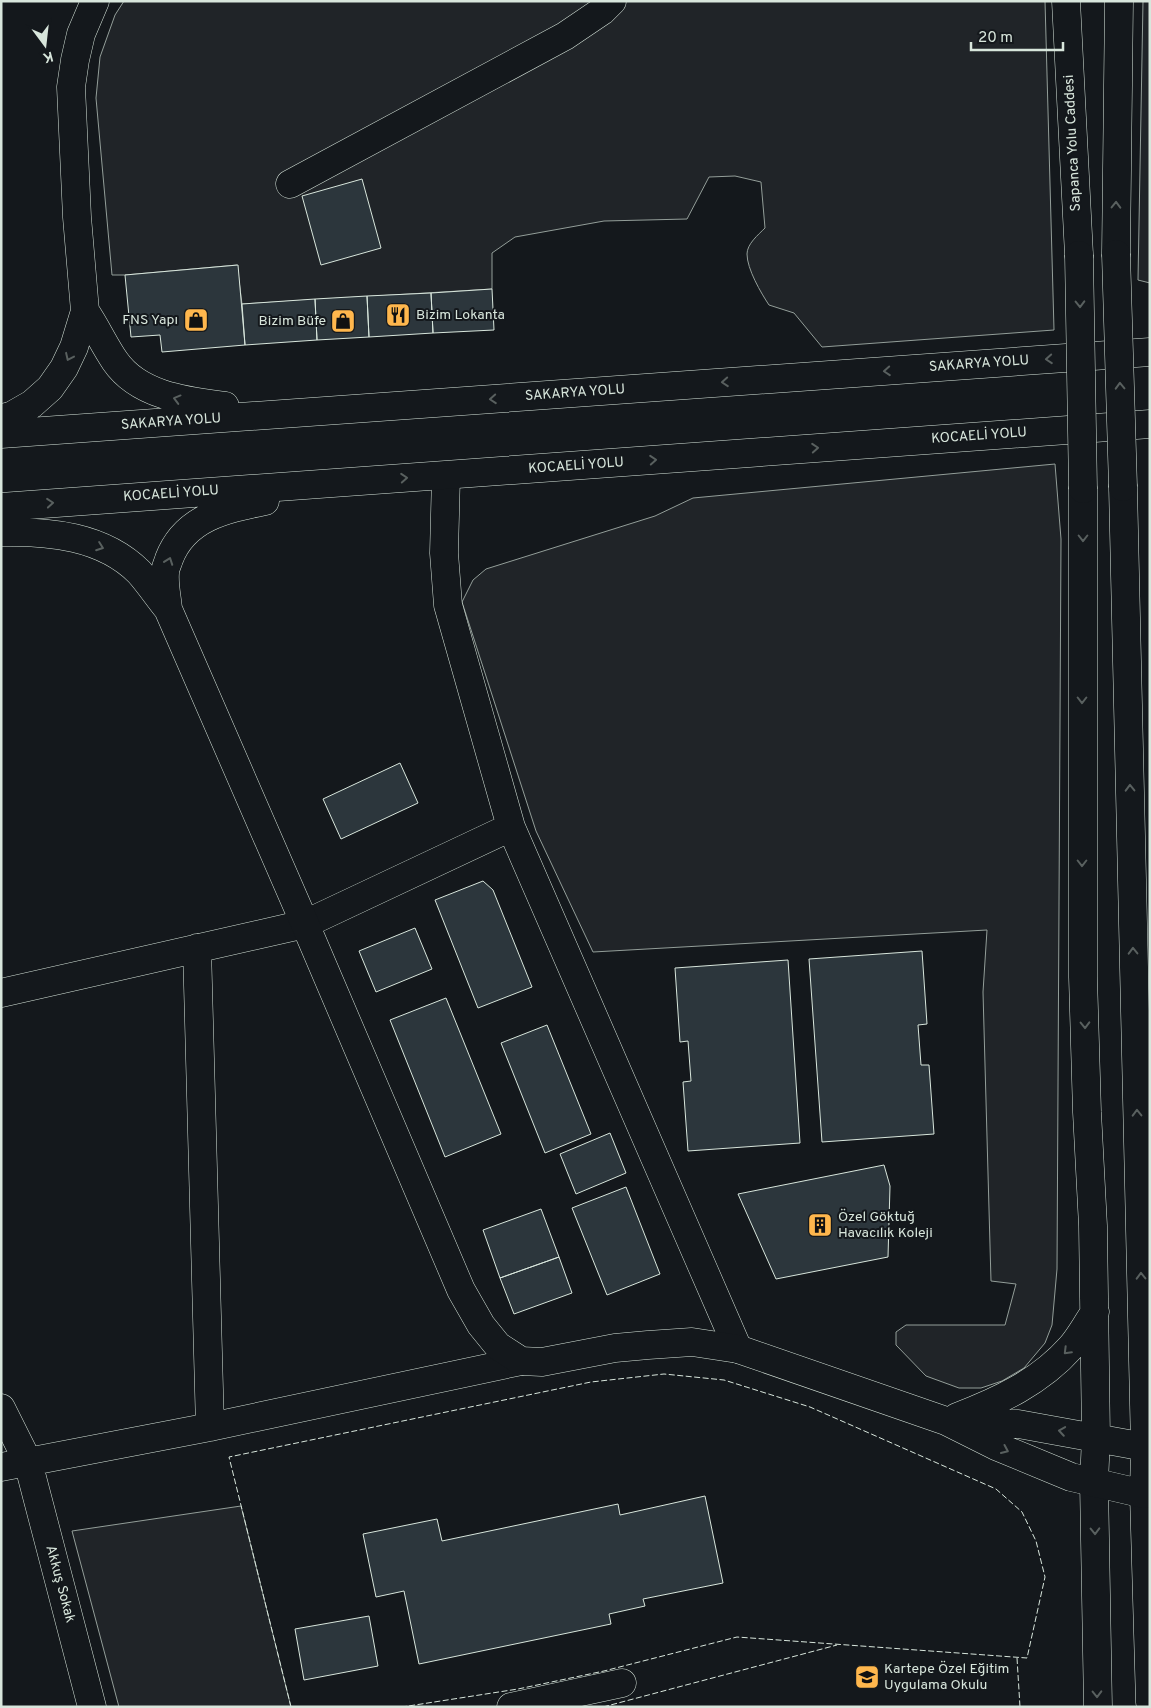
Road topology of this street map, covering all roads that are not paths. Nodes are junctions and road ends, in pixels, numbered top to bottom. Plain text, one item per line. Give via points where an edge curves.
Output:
1 (96, 1) edge
2 (612, 1) edge
3 (1066, 1) edge
4 (1119, 1) edge
5 (290, 184) dead end
6 (86, 311) junction
7 (1150, 352) edge
8 (277, 414) junction
9 (1, 418) edge
10 (1150, 424) edge
11 (1, 434) edge
12 (446, 476) junction
13 (375, 480) junction
14 (1, 507) edge
15 (1, 532) edge
16 (168, 608) junction
17 (511, 827) junction
18 (305, 924) junction
19 (197, 948) junction
20 (1, 993) edge
21 (1095, 1312) junction
22 (738, 1349) junction
23 (521, 1361) junction
24 (1, 1408) edge
25 (946, 1422) junction
26 (210, 1426) junction
27 (1096, 1437) junction
28 (1144, 1447) junction
29 (28, 1462) junction
30 (1, 1467) edge
31 (1094, 1483) junction
32 (1144, 1494) junction
33 (622, 1683) dead end
34 (1150, 1702) edge
35 (92, 1707) edge
36 (511, 1707) edge
37 (1098, 1707) edge

1 - 6 main road via 81,34 71,87 76,208
2 - 5 main road via 565,36
3 -> 21 main road, Sapanca Yolu Caddesi, bridge via 1079,255 1083,489 1083,977
28 -> 4 main road, bridge via 1116,254
8 -> 6 main road via 184,401 159,394 132,378 116,362
6 -> 9 main road via 64,368 50,388 32,404
7 -> 8 main road, SAKARYA YOLU
8 - 11 main road, SAKARYA YOLU
12 -> 10 main road, KOCAELİ YOLU
13 -> 12 main road, KOCAELİ YOLU
12 - 17 main road via 444,554 448,606
14 -> 13 main road, KOCAELİ YOLU
16 -> 13 main road via 165,572 174,546 188,529 209,516 234,507
15 -> 16 main road via 50,533 113,552 138,572
16 - 18 main road
17 - 18 main road
17 - 22 main road
18 - 19 main road
18 - 23 main road via 461,1290 481,1325 498,1346
19 - 20 main road
19 - 26 main road
21 -> 25 main road via 1072,1346 1042,1375 1010,1395
21 - 27 main road, Sapanca Yolu Caddesi
22 - 23 main road via 692,1342 615,1348 542,1362
22 - 25 main road
23 - 26 main road
24 - 29 main road, Akkuş Sokak
27 -> 25 main road via 1018,1424
25 -> 31 main road via 1036,1464
26 - 29 main road
27 - 28 main road
27 - 31 main road, Sapanca Yolu Caddesi
28 - 32 main road
29 - 30 main road
29 - 35 main road, Akkuş Sokak
31 - 32 main road
31 -> 37 main road, Sapanca Yolu Caddesi
32 - 34 main road
33 - 36 main road

